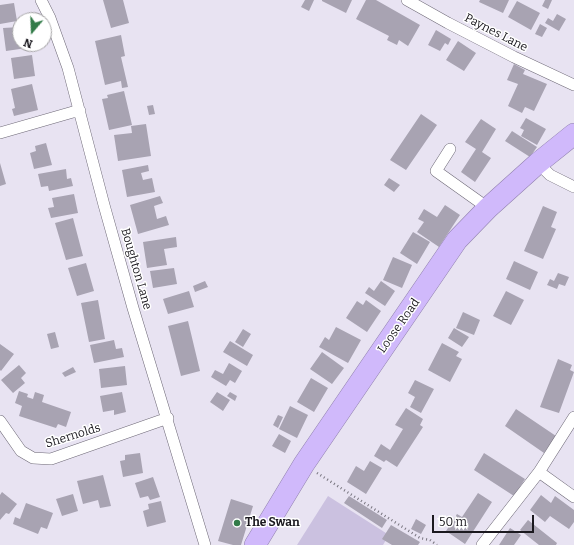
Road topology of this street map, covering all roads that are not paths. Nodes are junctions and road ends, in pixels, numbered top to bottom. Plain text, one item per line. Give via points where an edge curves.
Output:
1 (41, 0) edge
2 (414, 2) edge
3 (574, 85) edge
4 (80, 111) junction
5 (0, 133) edge
6 (574, 134) edge
7 (450, 149) dead end
8 (538, 163) junction
9 (574, 187) edge
10 (488, 208) junction
11 (574, 417) edge
12 (168, 418) junction
13 (0, 421) edge
14 (539, 472) junction
15 (574, 497) edge
16 (205, 545) edge
17 (255, 545) edge
18 (482, 545) edge

1 - 4 street, Boughton Lane via 58,36
2 - 3 street, Paynes Lane via 448,23
4 - 5 street
4 - 12 street, Boughton Lane via 133,308
6 - 8 highway, Loose Road
7 - 10 street via 436,171
8 - 9 street via 550,175
8 - 10 highway, Loose Road
10 - 17 highway, Loose Road via 457,240 304,464
11 - 14 street
12 - 13 street, Shernolds via 51,459 33,458 21,451
12 - 16 street, Boughton Lane
14 - 15 street
14 - 18 street

